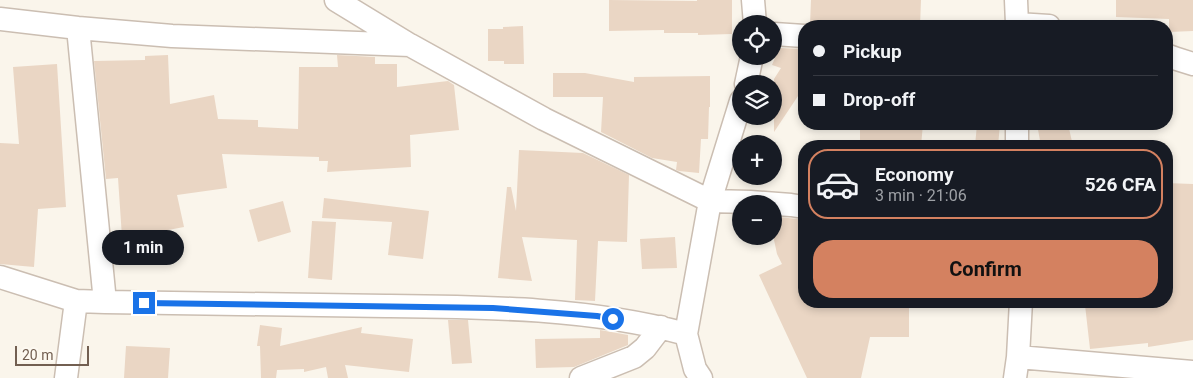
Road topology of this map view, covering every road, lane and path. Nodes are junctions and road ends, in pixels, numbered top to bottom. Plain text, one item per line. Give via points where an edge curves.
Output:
1 (336, 0) edge
2 (753, 0) edge
3 (1016, 0) edge
4 (754, 15) edge
5 (0, 19) edge
6 (1017, 20) edge
7 (78, 28) junction
8 (782, 35) edge
9 (798, 36) edge
10 (410, 45) junction
11 (1173, 58) edge
12 (1193, 64) edge
13 (734, 125) edge
14 (710, 201) junction
15 (798, 206) edge
16 (0, 277) edge
17 (76, 300) junction
18 (105, 302) junction
19 (1021, 308) edge
20 (661, 327) junction
21 (686, 334) junction
22 (1017, 368) edge
23 (1193, 372) edge
24 (66, 378) edge
25 (581, 378) edge
26 (701, 378) edge

1 - 10 street
2 - 4 street
3 - 6 street
5 - 7 street
7 - 10 street via 172,36
7 - 18 street
8 - 9 street
10 - 14 street via 544,119
11 - 12 street
13 - 14 street
14 - 15 street
14 - 21 street
16 - 17 street
17 - 18 street
17 - 24 street
18 - 20 street via 493,308 597,316
19 - 22 street
20 - 21 street
20 - 25 street via 646,348 634,357
21 - 26 street
22 - 23 street

